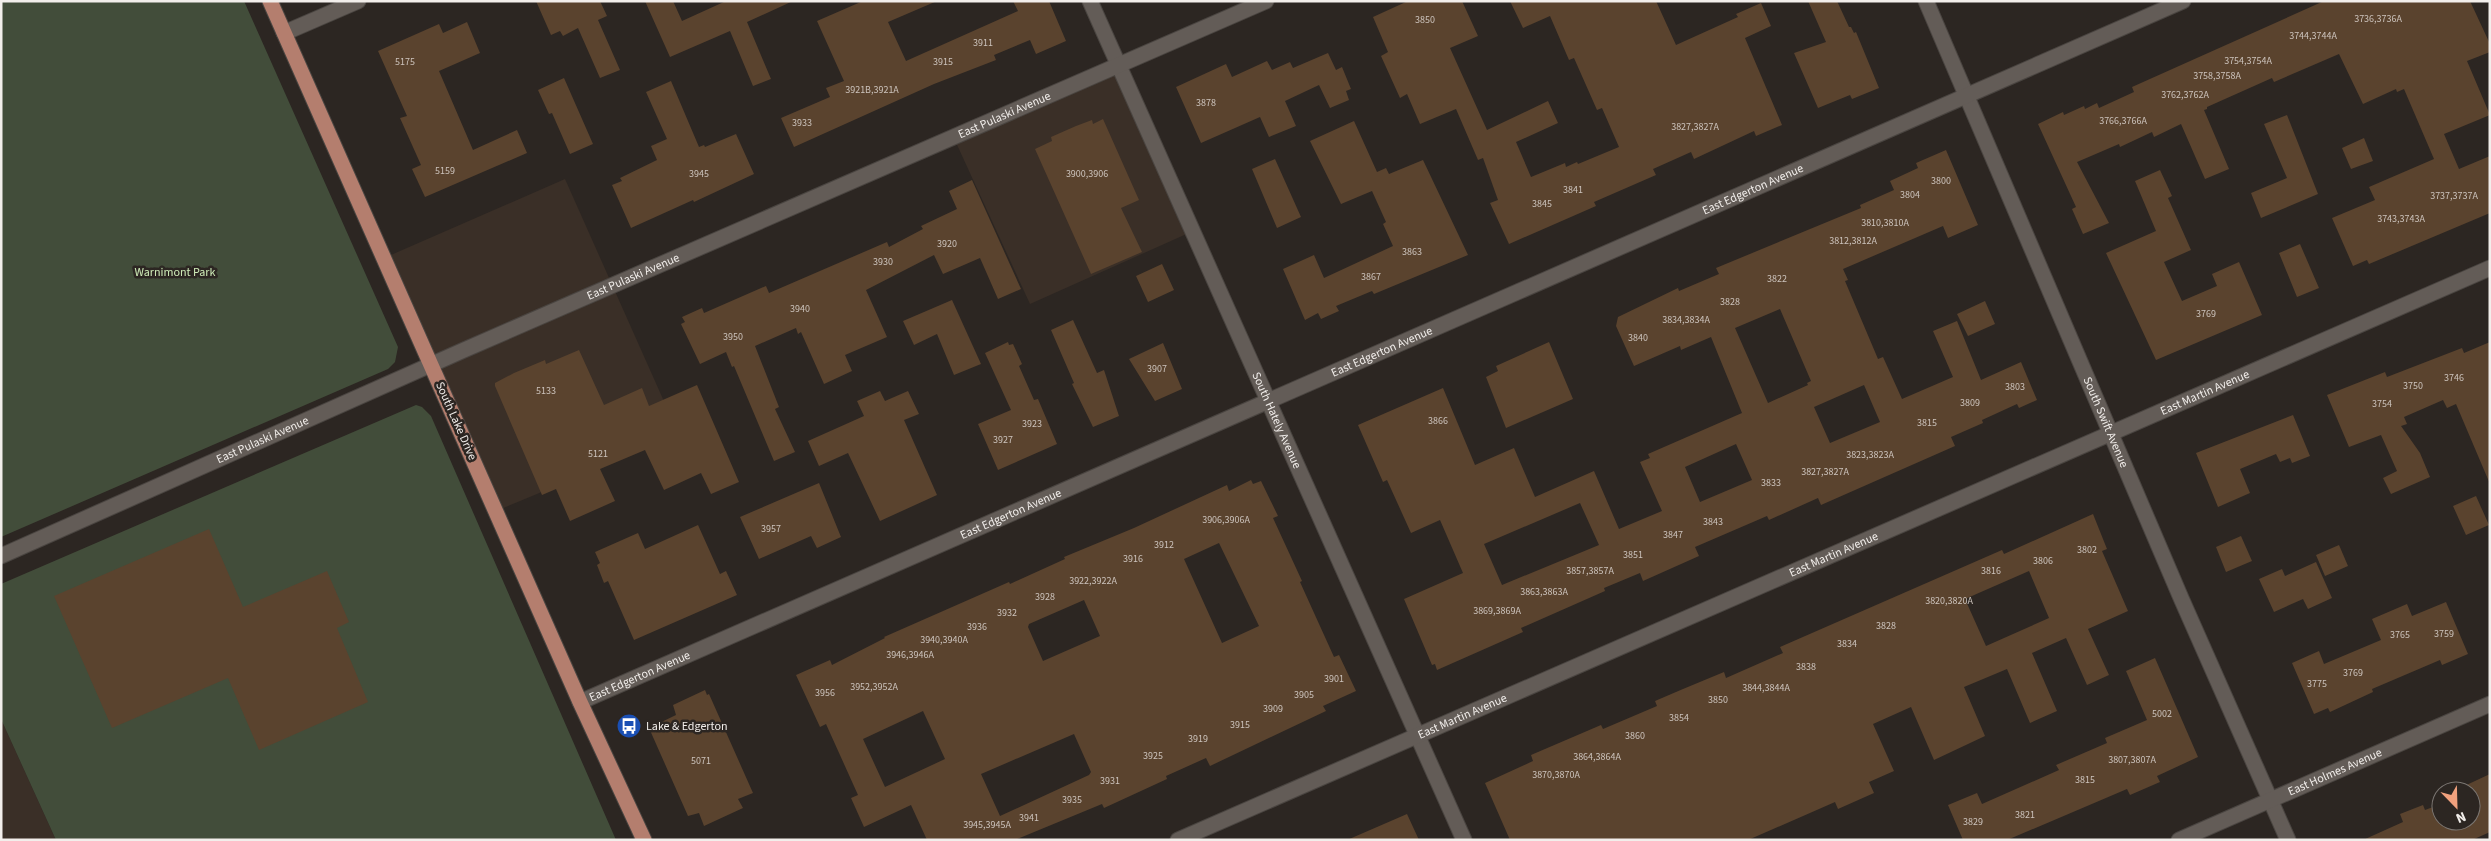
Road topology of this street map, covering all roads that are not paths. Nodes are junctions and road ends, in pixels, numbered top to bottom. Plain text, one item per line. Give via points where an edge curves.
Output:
1 (270, 1) edge
2 (358, 1) edge
3 (1090, 1) edge
4 (1266, 1) edge
5 (1926, 1) edge
6 (2183, 1) edge
7 (284, 33) junction
8 (1118, 66) junction
9 (1968, 95) junction
10 (2490, 268) edge
11 (431, 364) junction
12 (1268, 401) junction
13 (2112, 434) junction
14 (1, 556) edge
15 (580, 702) junction
16 (2490, 704) edge
17 (1416, 734) junction
18 (2270, 800) junction
19 (644, 840) edge
20 (1178, 840) edge
21 (1464, 840) edge
22 (2179, 840) edge
23 (2288, 840) edge

1 - 7 main road, South Lake Drive
2 - 7 street
3 - 8 street, South Hately Avenue
4 - 8 street, East Pulaski Avenue
5 - 9 street, South Swift Avenue
6 - 9 street, East Edgerton Avenue
7 - 11 main road, South Lake Drive
8 - 11 street, East Pulaski Avenue
8 - 12 street, South Hately Avenue
9 - 12 street, East Edgerton Avenue
9 - 13 street, South Swift Avenue
10 - 13 street, East Martin Avenue
11 - 14 street, East Pulaski Avenue
11 - 15 main road, South Lake Drive
12 - 15 street, East Edgerton Avenue
12 - 17 street, South Hately Avenue
13 - 17 street, East Martin Avenue
13 - 18 street, South Swift Avenue
15 - 19 main road, South Lake Drive
16 - 18 street, East Holmes Avenue
17 - 20 street, East Martin Avenue
17 - 21 street, South Hately Avenue
18 - 22 street, East Holmes Avenue
18 - 23 street, South Swift Avenue

